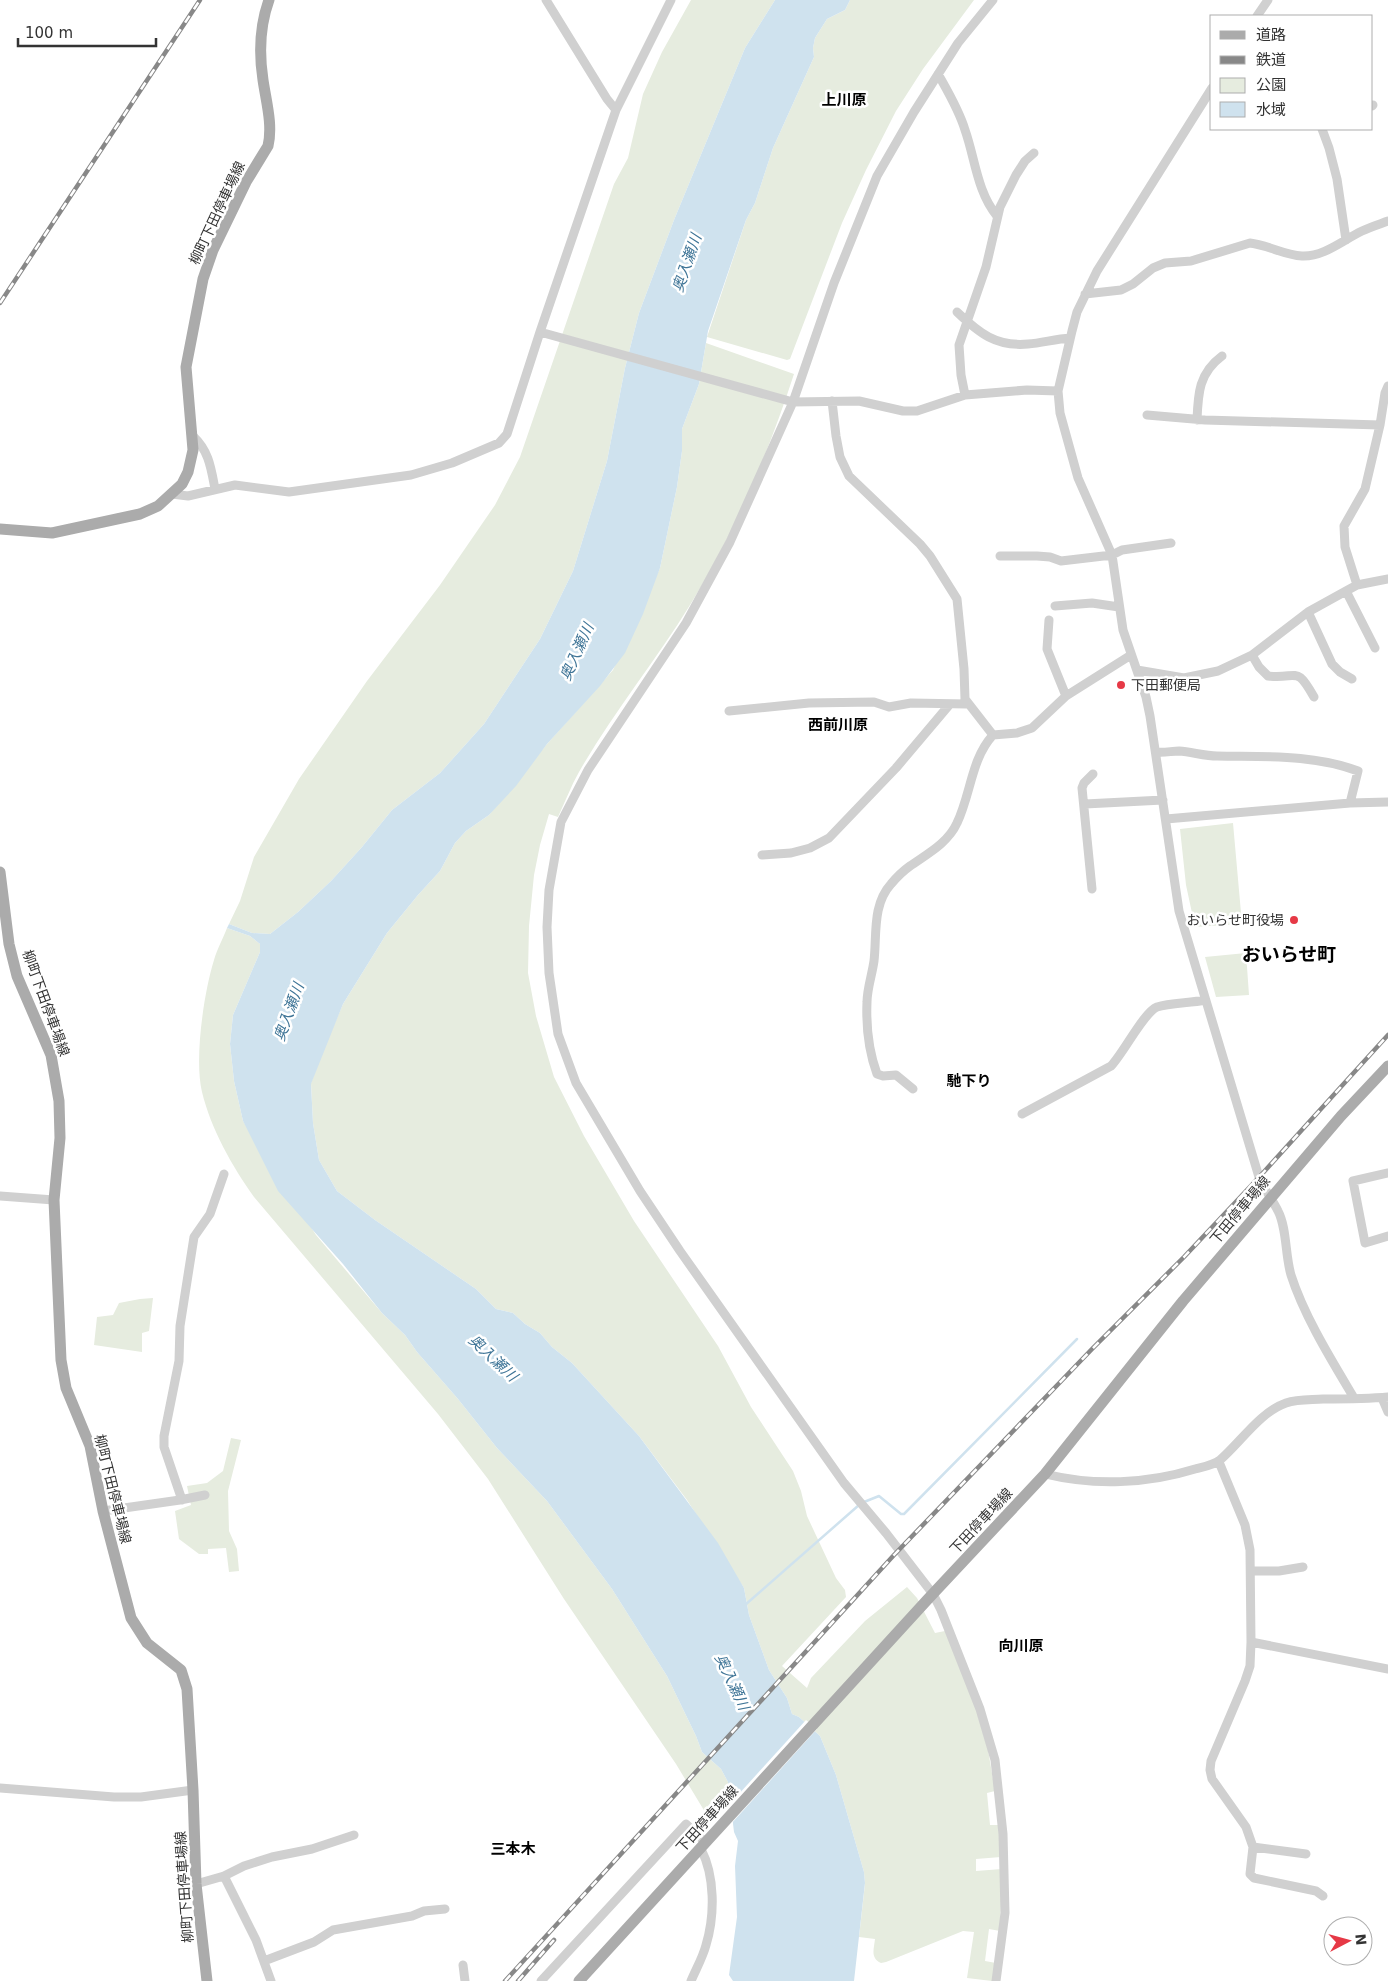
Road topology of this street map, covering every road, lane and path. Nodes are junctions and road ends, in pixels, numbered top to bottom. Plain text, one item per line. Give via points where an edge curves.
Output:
1 (269, 0) edge
2 (546, 0) edge
3 (671, 0) edge
4 (993, 0) edge
5 (1268, 0) edge
6 (1258, 15) edge
7 (938, 74) junction
8 (1210, 91) edge
9 (616, 110) junction
10 (1322, 130) edge
11 (1034, 153) dead end
12 (997, 216) junction
13 (1387, 224) edge
14 (1346, 240) junction
15 (1085, 294) junction
16 (957, 312) dead end
17 (967, 322) junction
18 (543, 333) junction
19 (1070, 338) junction
20 (1222, 356) dead end
21 (1388, 386) edge
22 (1058, 391) junction
23 (965, 395) junction
24 (791, 401) junction
25 (832, 401) junction
26 (1147, 415) dead end
27 (1197, 420) junction
28 (1380, 425) junction
29 (193, 436) junction
30 (215, 489) junction
31 (172, 494) junction
32 (0, 529) edge
33 (1171, 543) dead end
34 (1112, 555) junction
35 (1000, 556) dead end
36 (1388, 579) edge
37 (1358, 585) junction
38 (1346, 591) junction
39 (1055, 606) dead end
40 (1119, 607) junction
41 (1308, 612) junction
42 (1048, 620) dead end
43 (1375, 648) dead end
44 (1131, 655) junction
45 (1252, 655) junction
46 (1137, 670) junction
47 (1352, 679) dead end
48 (1066, 696) junction
49 (1314, 697) dead end
50 (950, 704) junction
51 (967, 704) junction
52 (729, 711) dead end
53 (993, 735) junction
54 (1156, 752) junction
55 (1094, 774) dead end
56 (1163, 800) junction
57 (1388, 802) edge
58 (1350, 803) junction
59 (1085, 804) junction
60 (1166, 819) junction
61 (762, 854) dead end
62 (0, 872) edge
63 (1092, 889) dead end
64 (1205, 1000) junction
65 (1388, 1066) edge
66 (913, 1089) dead end
67 (1022, 1114) dead end
68 (1388, 1173) edge
69 (224, 1174) dead end
70 (0, 1196) edge
71 (1270, 1198) junction
72 (54, 1200) junction
73 (1388, 1236) edge
74 (1354, 1398) junction
75 (1385, 1398) edge
76 (1388, 1412) edge
77 (1219, 1462) junction
78 (1045, 1474) junction
79 (205, 1495) dead end
80 (182, 1500) junction
81 (103, 1511) junction
82 (1303, 1567) dead end
83 (1250, 1571) junction
84 (930, 1596) junction
85 (1251, 1642) junction
86 (1388, 1669) edge
87 (0, 1788) edge
88 (193, 1790) junction
89 (354, 1835) dead end
90 (703, 1846) junction
91 (1253, 1847) junction
92 (1306, 1854) dead end
93 (224, 1876) junction
94 (196, 1884) junction
95 (1323, 1896) dead end
96 (445, 1909) dead end
97 (264, 1961) junction
98 (463, 1965) dead end
99 (207, 1981) edge
100 (271, 1981) edge
101 (465, 1981) edge
102 (541, 1981) edge
103 (579, 1981) edge
104 (691, 1981) edge
105 (996, 1981) edge

1 - 29 main road, 柳町下田停車場線 via 261,39 262,77 270,124 268,146 246,182 213,250 203,279 186,367
2 - 9 street via 606,99
3 - 9 street
4 - 7 street
5 - 6 street
7 - 12 street via 965,128 984,194
7 - 24 street via 877,176
8 - 15 street
9 - 18 street
10 - 14 street via 1337,179
11 - 12 street via 1016,174
12 - 17 street via 986,267
13 - 14 street via 1363,230
14 - 15 street via 1317,255 1304,256 1250,243 1190,261 1164,263 1121,290
15 - 19 street
16 - 17 street
17 - 19 street via 981,334 1004,343 1029,344
17 - 23 street via 959,345
18 - 24 street
18 - 30 street via 507,434 499,443 452,463 410,475 288,492 235,485
19 - 22 street
20 - 27 street via 1210,365 1203,378
21 - 28 street
22 - 23 street
22 - 34 street via 1060,413 1078,478
23 - 25 street via 917,411 859,401
24 - 25 street
24 - 84 street via 730,542 690,615 588,770 561,822 549,890 549,973 558,1034 576,1083 640,1191 844,1483 881,1525
25 - 51 street via 839,450 849,476 930,556 957,599
26 - 27 street
27 - 28 street
28 - 37 street via 1365,489 1344,526 1345,547
29 - 30 street via 209,458
29 - 31 main road, 柳町下田停車場線 via 188,472
30 - 31 street via 188,496
31 - 32 main road, 柳町下田停車場線 via 158,506 140,514 58,532
33 - 34 street via 1122,550
34 - 35 street via 1061,561 1050,557
34 - 40 street
36 - 37 street
37 - 38 street
38 - 41 street
38 - 43 street
39 - 40 street via 1092,603
40 - 44 street
41 - 45 street
41 - 47 street via 1332,664
42 - 48 street via 1047,649
44 - 46 street
44 - 48 street
45 - 46 street via 1218,671 1195,677
45 - 49 street via 1268,676 1295,674 1303,678
46 - 54 street via 1146,697
48 - 53 street via 1032,728
50 - 51 street
50 - 52 street via 911,703 889,707 874,702 809,703
50 - 61 street via 890,775 829,838 790,854
51 - 53 street
53 - 66 street via 979,757 957,824 938,847 889,886 877,914 867,1002 871,1059 877,1074 896,1075
54 - 56 street
54 - 58 street via 1283,757 1346,766 1358,771
55 - 59 street via 1082,788
56 - 59 street
56 - 60 street
57 - 58 street
58 - 60 street
59 - 63 street
60 - 64 street via 1179,911
62 - 72 main road, 柳町下田停車場線 via 9,944 17,976 53,1064 60,1138
64 - 67 street via 1156,1008 1111,1066
64 - 71 street via 1259,1177
65 - 71 main road, 下田停車場線
68 - 73 street via 1353,1181 1365,1243
69 - 80 street via 210,1214 194,1237 180,1326 179,1361 164,1436 164,1447
70 - 72 street
71 - 74 street via 1278,1212 1291,1274 1306,1311
71 - 78 main road, 下田停車場線
72 - 81 main road, 柳町下田停車場線 via 60,1360 66,1388 90,1446
74 - 75 street
74 - 77 street via 1285,1403 1260,1421
75 - 76 street
77 - 78 street via 1135,1482
77 - 83 street via 1245,1524
78 - 84 main road, 下田停車場線
79 - 80 street
80 - 81 street
81 - 88 main road, 柳町下田停車場線 via 131,1618 147,1643 181,1670 184,1677
82 - 83 street
83 - 85 street
84 - 90 main road, 下田停車場線
84 - 105 street via 941,1610 980,1709 995,1760 1004,1834 1006,1914
85 - 86 street
85 - 91 street via 1250,1666 1211,1760 1210,1770 1212,1779 1246,1827
87 - 88 street via 114,1797
88 - 94 main road, 柳町下田停車場線
89 - 93 street via 253,1863
90 - 102 street via 686,1824
90 - 103 main road, 下田停車場線
90 - 104 street via 708,1862 712,1914 706,1945
91 - 92 street
91 - 95 street via 1250,1874 1254,1878 1316,1891
93 - 94 street
93 - 97 street
94 - 99 main road, 柳町下田停車場線
96 - 97 street via 333,1930 314,1942
97 - 100 street
98 - 101 street

